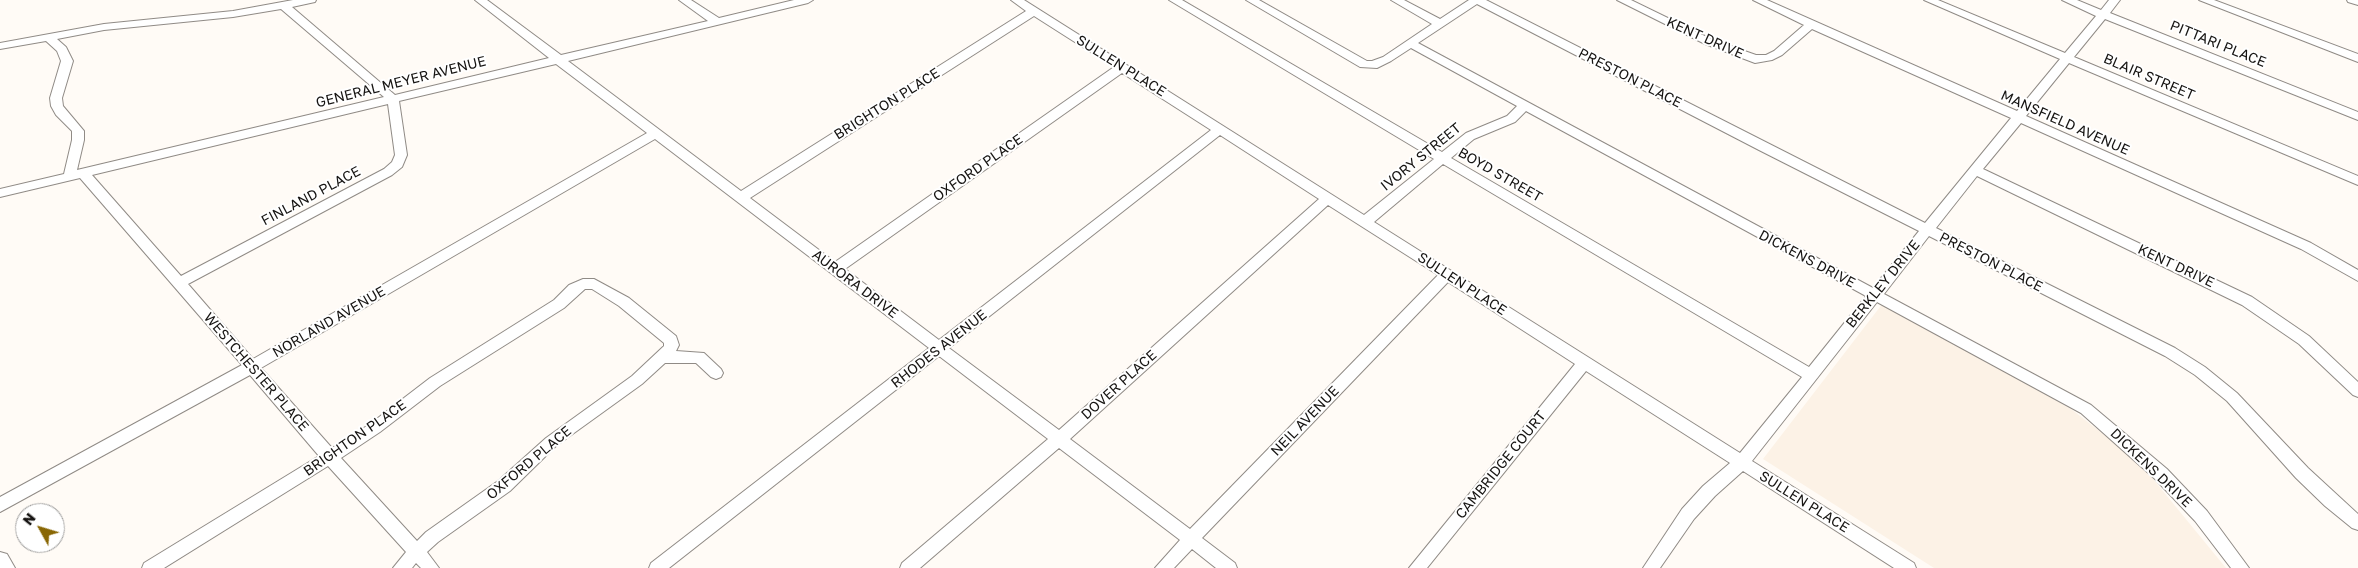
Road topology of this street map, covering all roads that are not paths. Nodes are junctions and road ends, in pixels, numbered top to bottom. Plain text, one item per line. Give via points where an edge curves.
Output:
1 (311, 0) edge
2 (480, 0) edge
3 (684, 0) edge
4 (808, 0) edge
5 (1016, 0) edge
6 (1174, 0) edge
7 (1251, 0) edge
8 (1396, 0) edge
9 (1477, 0) edge
10 (1622, 0) edge
11 (1758, 0) edge
12 (1929, 0) edge
13 (2067, 0) edge
14 (2115, 0) edge
15 (2204, 0) edge
16 (2352, 0) edge
17 (2358, 2) edge
18 (283, 5) junction
19 (1034, 11) junction
20 (2104, 14) junction
21 (716, 22) junction
22 (1441, 24) junction
23 (1811, 24) junction
24 (48, 37) junction
25 (1411, 44) junction
26 (0, 46) edge
27 (2066, 58) junction
28 (2358, 58) edge
29 (558, 59) junction
30 (1122, 67) junction
31 (393, 99) junction
32 (1525, 106) junction
33 (2358, 116) edge
34 (2017, 118) junction
35 (1220, 129) junction
36 (655, 132) junction
37 (1442, 159) junction
38 (1975, 170) junction
39 (84, 174) junction
40 (69, 177) junction
41 (2358, 181) edge
42 (0, 193) edge
43 (740, 198) junction
44 (1328, 198) junction
45 (1365, 222) junction
46 (1927, 230) junction
47 (835, 268) junction
48 (1447, 274) junction
49 (2358, 276) edge
50 (179, 283) junction
51 (1874, 295) junction
52 (939, 349) junction
53 (661, 357) junction
54 (1585, 362) junction
55 (252, 367) junction
56 (716, 373) dead end
57 (1811, 374) junction
58 (2358, 391) edge
59 (1058, 440) junction
60 (330, 457) junction
61 (1742, 462) junction
62 (0, 506) edge
63 (2358, 523) edge
64 (1191, 540) junction
65 (417, 552) junction
66 (0, 561) edge
67 (1904, 567) edge
68 (4, 568) edge
69 (150, 568) edge
70 (401, 568) edge
71 (431, 568) edge
72 (657, 568) edge
73 (908, 568) edge
74 (1163, 568) edge
75 (1229, 568) edge
76 (1417, 568) edge
77 (1651, 568) edge
78 (2241, 568) edge

1 - 18 street
2 - 29 street, AURORA DRIVE
3 - 21 street
4 - 21 street, GENERAL MEYER AVENUE
5 - 19 street, SULLEN PLACE
6 - 37 street, BOYD STREET
7 - 25 street via 1370,65 1377,65
8 - 22 street
9 - 22 street
9 - 46 street, PRESTON PLACE
10 - 23 street, KENT DRIVE via 1709,42 1755,59 1778,53
11 - 23 street, MANSFIELD AVENUE
12 - 27 street, BLAIR STREET
13 - 20 street, PITTARI PLACE
14 - 20 street, BERKLEY DRIVE
15 - 28 street
16 - 17 street
18 - 24 street
18 - 31 street
19 - 30 street, SULLEN PLACE
19 - 43 street, BRIGHTON PLACE
20 - 27 street, BERKLEY DRIVE
20 - 33 street, PITTARI PLACE
21 - 29 street, GENERAL MEYER AVENUE
22 - 25 street
23 - 34 street, MANSFIELD AVENUE
24 - 26 street
24 - 40 street via 62,49 66,61 56,98 57,106 78,131
25 - 32 street, DICKENS DRIVE
27 - 34 street, BERKLEY DRIVE
27 - 41 street, BLAIR STREET
29 - 31 street, GENERAL MEYER AVENUE
29 - 36 street, AURORA DRIVE
30 - 35 street, SULLEN PLACE
30 - 47 street, OXFORD PLACE
31 - 39 street, GENERAL MEYER AVENUE
31 - 50 street, FINLAND PLACE via 401,155 398,164 367,184
32 - 37 street, IVORY STREET via 1511,119 1470,136
32 - 51 street, DICKENS DRIVE
34 - 38 street, BERKLEY DRIVE
34 - 49 street, MANSFIELD AVENUE via 2306,246
35 - 44 street, SULLEN PLACE
35 - 52 street, RHODES AVENUE
36 - 43 street, AURORA DRIVE
36 - 55 street, NORLAND AVENUE
37 - 45 street, IVORY STREET
37 - 57 street, BOYD STREET
38 - 46 street, BERKLEY DRIVE
38 - 58 street, KENT DRIVE via 2247,301 2304,340
39 - 40 street, GENERAL MEYER AVENUE
39 - 50 street, WESTCHESTER PLACE
40 - 42 street, GENERAL MEYER AVENUE
43 - 47 street, AURORA DRIVE
44 - 45 street, SULLEN PLACE
44 - 59 street, DOVER PLACE
45 - 48 street, SULLEN PLACE
46 - 51 street, BERKLEY DRIVE
46 - 63 street, PRESTON PLACE via 2144,338 2200,372 2232,397 2302,473
47 - 52 street, AURORA DRIVE
48 - 54 street, SULLEN PLACE
48 - 64 street, NEIL AVENUE
50 - 55 street, WESTCHESTER PLACE
51 - 57 street, BERKLEY DRIVE
51 - 78 street, DICKENS DRIVE via 2086,409 2161,474 2201,516
52 - 59 street, AURORA DRIVE
52 - 72 street, RHODES AVENUE
53 - 56 street via 700,357
53 - 60 street, BRIGHTON PLACE via 672,345 671,340 624,302 594,284 583,284 559,304 435,382 375,428
53 - 65 street, OXFORD PLACE via 637,380 551,442 504,486 432,537
54 - 61 street, SULLEN PLACE
54 - 76 street, CAMBRIDGE COURT
55 - 60 street, WESTCHESTER PLACE
55 - 62 street, NORLAND AVENUE
57 - 61 street, BERKLEY DRIVE
59 - 64 street, AURORA DRIVE
59 - 73 street, DOVER PLACE
60 - 65 street, WESTCHESTER PLACE
60 - 69 street, BRIGHTON PLACE
61 - 67 street, SULLEN PLACE
61 - 77 street, BERKLEY DRIVE via 1688,514
64 - 74 street, NEIL AVENUE
64 - 75 street, AURORA DRIVE
65 - 70 street, OXFORD PLACE
65 - 71 street, WESTCHESTER PLACE
66 - 68 main road

